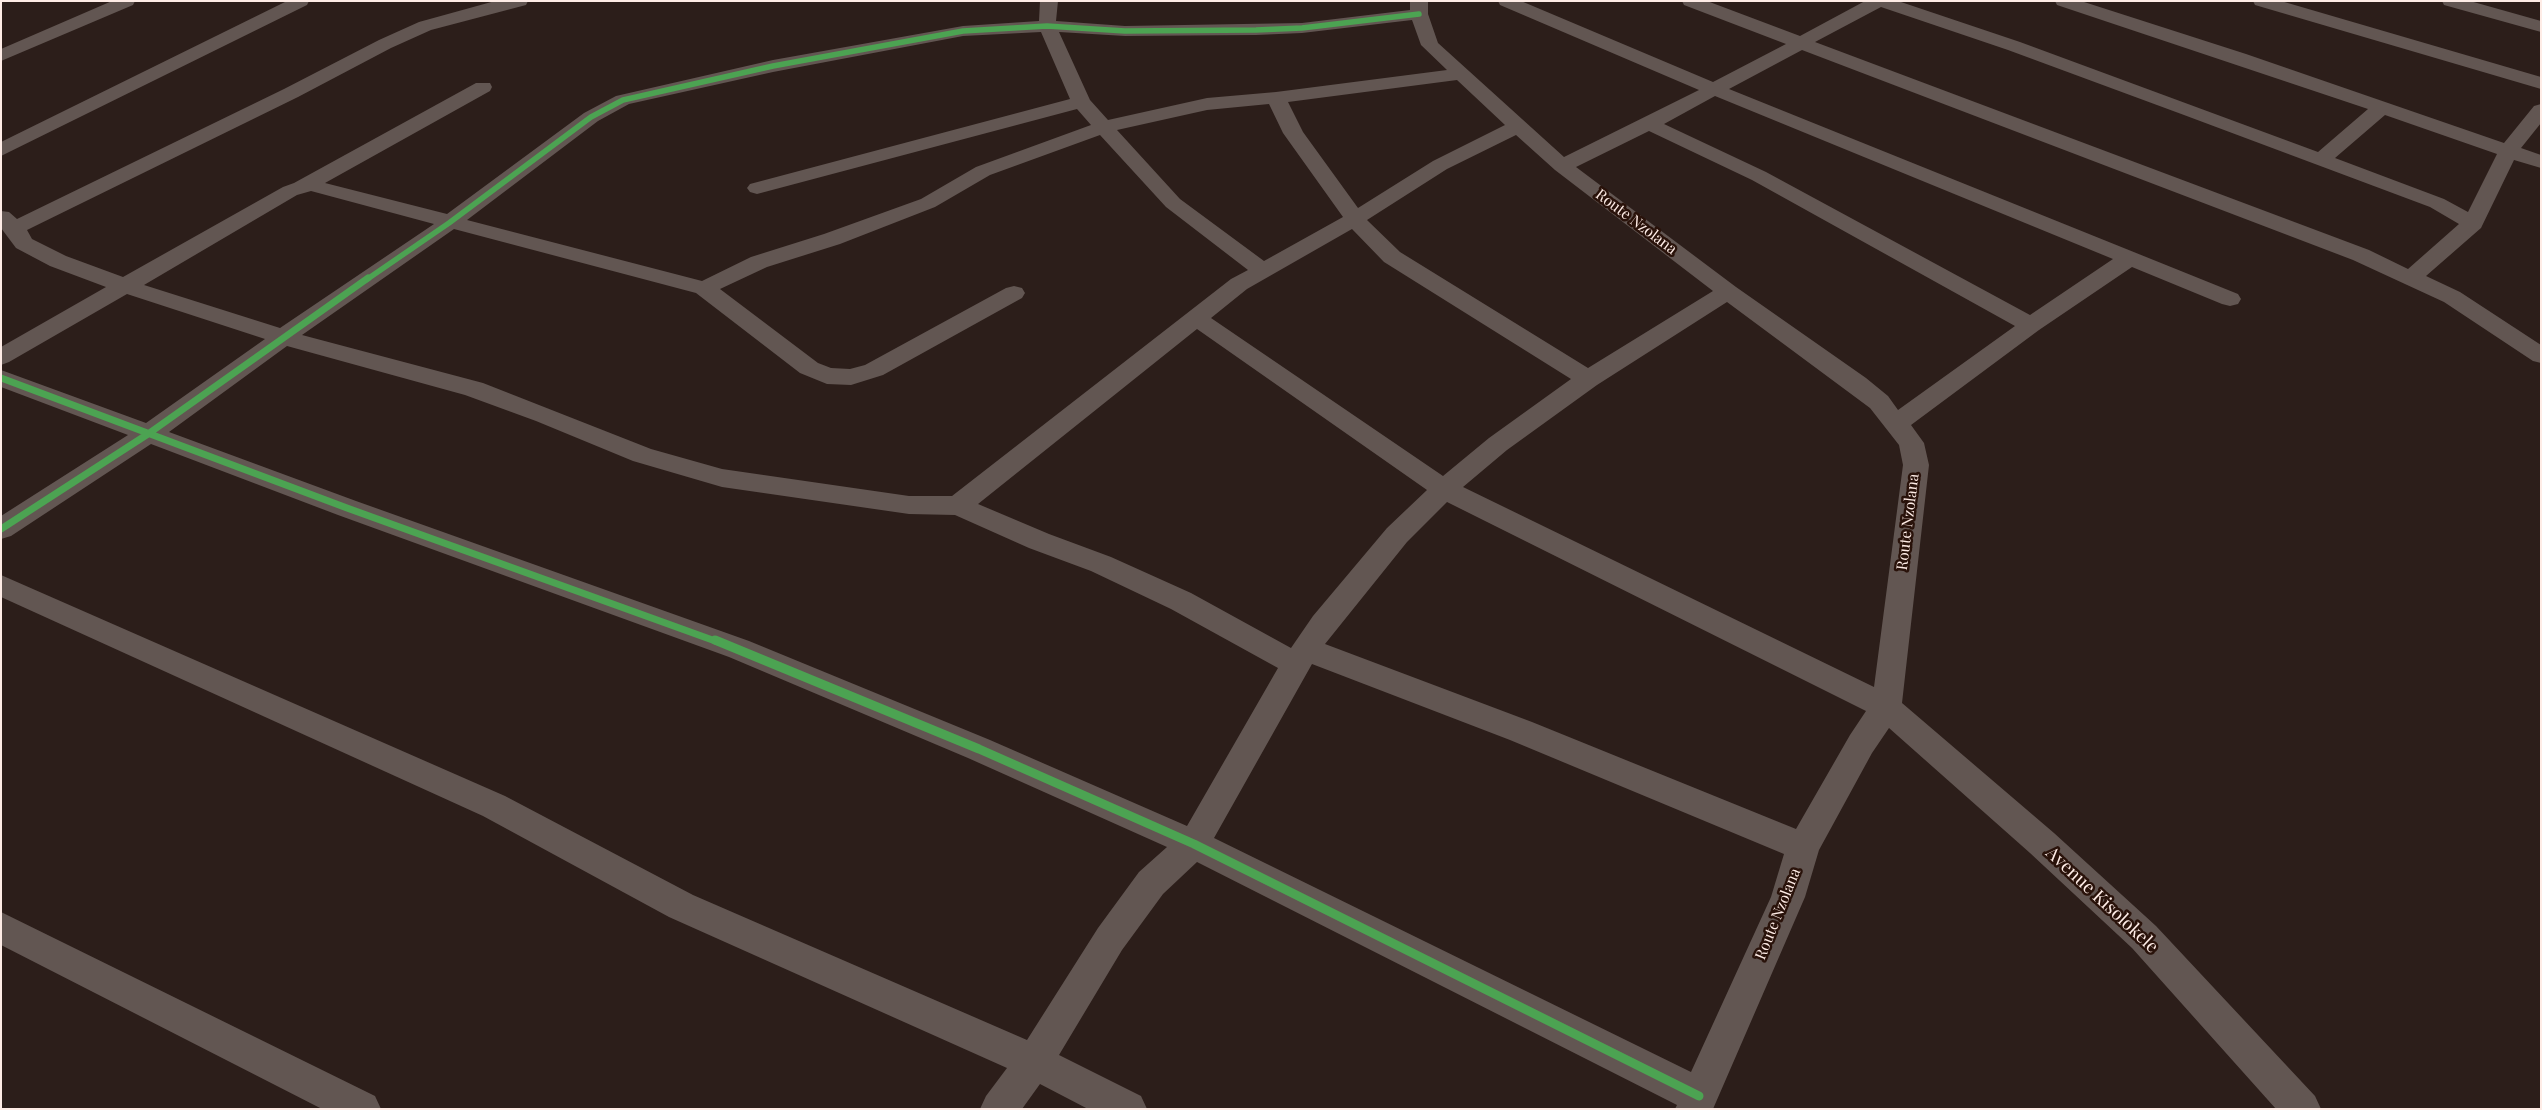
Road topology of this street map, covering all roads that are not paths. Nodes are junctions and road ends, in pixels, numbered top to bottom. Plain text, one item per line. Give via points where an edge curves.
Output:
1 (127, 1) edge
2 (301, 1) edge
3 (520, 1) edge
4 (1049, 1) edge
5 (1506, 1) edge
6 (1690, 1) edge
7 (1880, 1) edge
8 (2063, 1) edge
9 (2261, 1) edge
10 (2450, 1) edge
11 (1419, 8) edge
12 (1047, 26) junction
13 (2541, 27) edge
14 (1801, 42) junction
15 (1, 56) edge
16 (1460, 74) junction
17 (2541, 83) edge
18 (483, 87) dead end
19 (1715, 90) junction
20 (1276, 98) junction
21 (1081, 102) junction
22 (2382, 107) junction
23 (2541, 110) edge
24 (1649, 124) junction
25 (1518, 126) junction
26 (1103, 128) junction
27 (1, 150) edge
28 (2509, 150) junction
29 (2322, 160) junction
30 (2541, 162) edge
31 (1562, 166) junction
32 (302, 186) junction
33 (757, 188) dead end
34 (1354, 219) junction
35 (8, 222) edge
36 (2473, 222) junction
37 (448, 223) junction
38 (2130, 258) junction
39 (1263, 270) junction
40 (2411, 278) junction
41 (125, 286) junction
42 (704, 288) junction
43 (1728, 292) junction
44 (1014, 293) dead end
45 (2230, 299) dead end
46 (1196, 318) junction
47 (2031, 325) junction
48 (282, 337) junction
49 (2541, 356) edge
50 (1, 357) edge
51 (1, 378) edge
52 (1588, 379) junction
53 (1897, 423) junction
54 (148, 434) junction
55 (1444, 489) junction
56 (958, 506) junction
57 (1, 529) edge
58 (1, 585) edge
59 (1302, 657) junction
60 (1886, 707) junction
61 (1194, 844) junction
62 (1803, 847) junction
63 (1, 928) edge
64 (1034, 1062) junction
65 (1697, 1103) edge
66 (362, 1109) edge
67 (999, 1109) edge
68 (1128, 1109) edge
69 (2302, 1109) edge

1 - 15 street
2 - 27 street
3 - 35 street via 434,23 384,44 291,93
4 - 12 street
5 - 19 street
6 - 14 street
7 - 14 street
7 - 29 street via 2014,46
8 - 22 street
9 - 17 street
10 - 13 street
11 - 12 street via 1302,28 1125,31
11 - 16 street, Route Nzolana via 1430,45
12 - 21 street
12 - 37 street via 963,31 773,66 623,100 591,117
14 - 19 street
14 - 40 street via 2361,255
16 - 20 street
16 - 25 street, Route Nzolana
18 - 32 street
19 - 24 street
19 - 38 street
20 - 26 street via 1207,104
20 - 34 street via 1293,133
21 - 26 street
21 - 33 street
22 - 28 street
22 - 29 street
23 - 28 street
24 - 31 street
24 - 47 street via 1759,176
25 - 31 street, Route Nzolana
25 - 34 street via 1440,165
26 - 39 street via 1173,203
26 - 42 street via 1011,159 983,171 928,203 759,262
28 - 30 street
28 - 36 street
29 - 36 street via 2437,203
31 - 43 street, Route Nzolana
32 - 37 street
32 - 41 street
34 - 39 street
34 - 52 street via 1392,257
35 - 41 street via 32,248
36 - 40 street
37 - 42 street
37 - 48 street
38 - 45 street
38 - 47 street
39 - 46 street via 1239,284
40 - 49 street via 2452,298
41 - 48 street
41 - 50 street
42 - 44 street via 809,368 827,376 851,377 874,370
43 - 52 street
43 - 53 street, Route Nzolana via 1857,384
46 - 55 street, Avenue Kisolokele
46 - 56 street
47 - 53 street
48 - 54 street
48 - 56 street via 474,389 642,455 722,478 909,505
51 - 54 street
52 - 55 street via 1498,444
53 - 60 street, Route Nzolana via 1911,443 1916,465
54 - 57 street
54 - 61 street via 739,649 979,749
55 - 59 street via 1351,589
55 - 60 street, Avenue Kisolokele
56 - 59 street via 1101,564
58 - 64 street via 494,806 681,906
59 - 61 street
59 - 62 street via 1521,731
60 - 62 street, Route Nzolana via 1861,744
60 - 69 street, Avenue Kisolokele via 2144,938
61 - 64 street via 1151,883 1110,938
61 - 65 street
62 - 65 street, Route Nzolana via 1788,897
63 - 66 street
64 - 67 street
64 - 68 street

